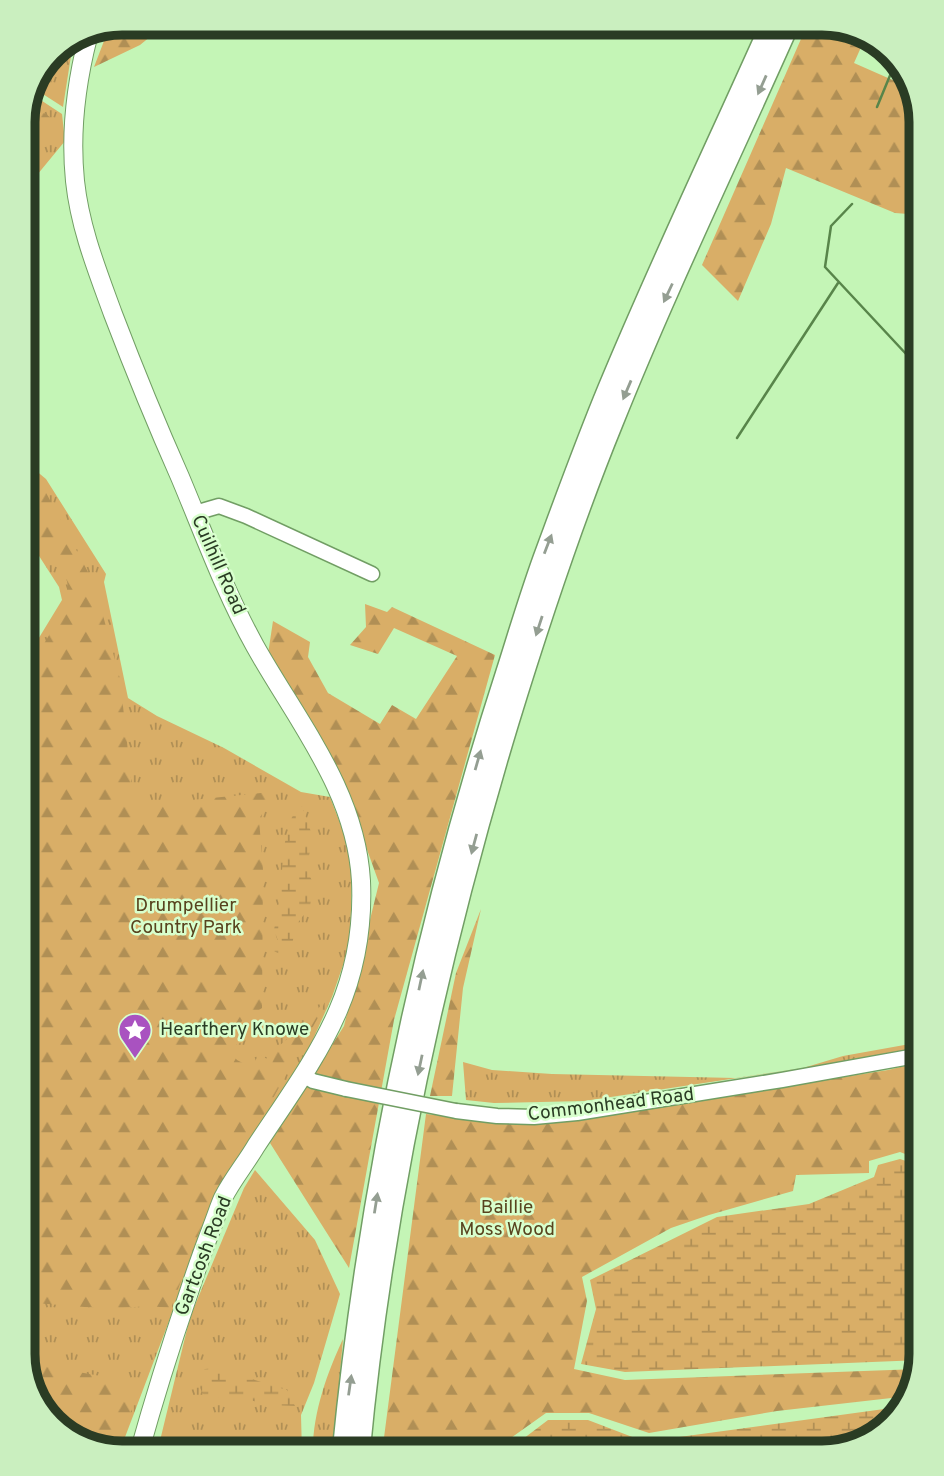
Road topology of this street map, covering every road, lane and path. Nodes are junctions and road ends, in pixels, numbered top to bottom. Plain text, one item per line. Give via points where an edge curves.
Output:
1 (766, 35) edge
2 (785, 35) edge
3 (86, 43) edge
4 (195, 513) junction
5 (372, 574) dead end
6 (909, 1057) edge
7 (303, 1075) junction
8 (143, 1441) edge
9 (343, 1441) edge
10 (361, 1441) edge

9 -> 1 highway via 380,1178 426,956 482,747 544,554 607,391
2 -> 10 highway via 611,426 552,586 484,806 421,1060 397,1182
3 - 4 main road, Cuilhill Road via 76,93 73,148 82,224
4 - 5 street via 219,506
4 - 7 main road, Cuilhill Road via 254,645 330,771 358,852 362,921 354,966 331,1028
6 - 7 street, Commonhead Road, bridge via 577,1113 522,1117 456,1111 346,1089
7 - 8 main road, Gartcosh Road via 223,1198

